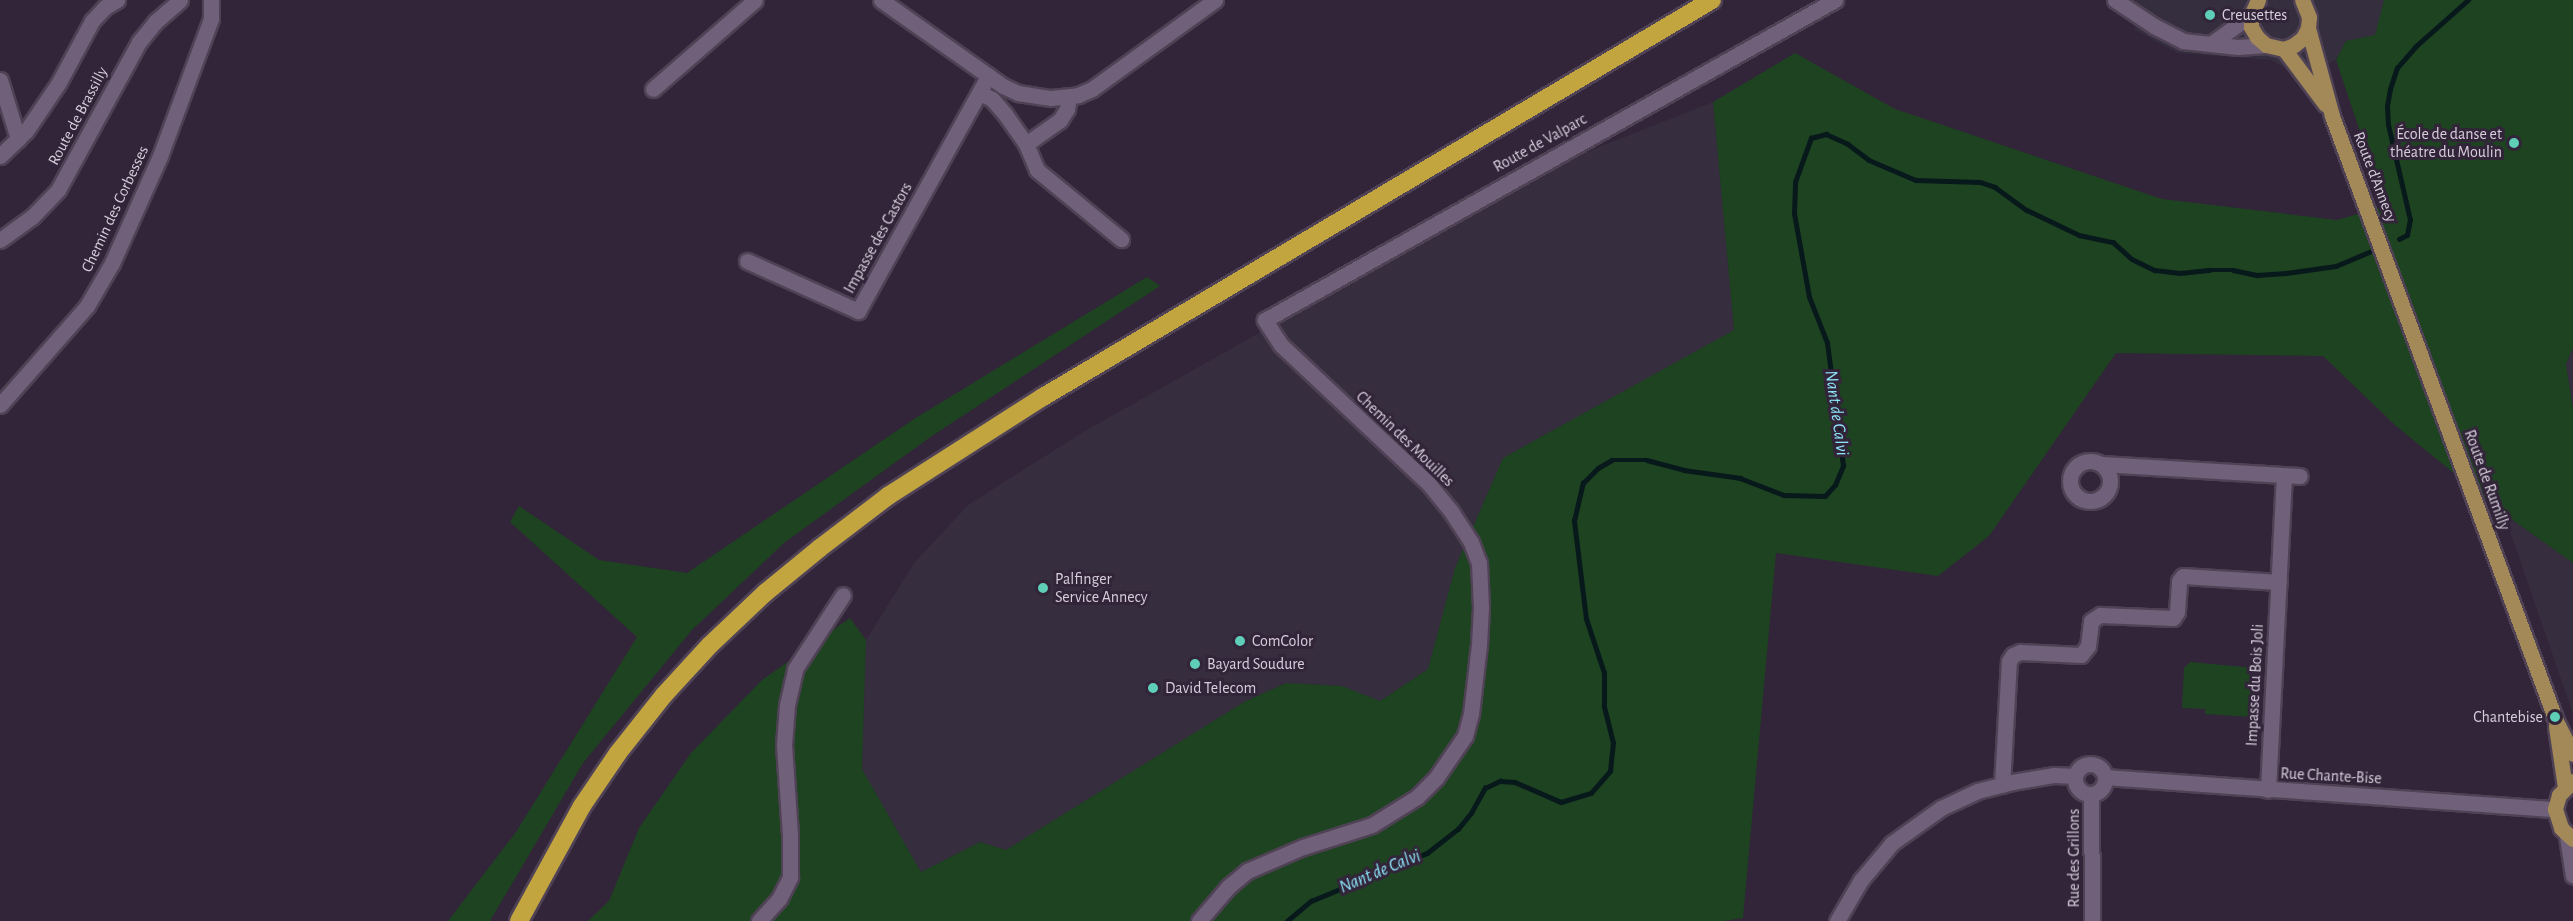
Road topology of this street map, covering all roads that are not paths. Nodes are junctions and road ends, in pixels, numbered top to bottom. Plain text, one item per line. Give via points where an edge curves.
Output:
1 (180, 0) edge
2 (210, 0) edge
3 (755, 0) edge
4 (881, 0) edge
5 (1215, 0) edge
6 (1712, 0) edge
7 (1835, 0) edge
8 (2115, 0) edge
9 (2258, 0) edge
10 (2302, 0) edge
11 (109, 2) edge
12 (2251, 15) junction
13 (2308, 28) junction
14 (2212, 43) junction
15 (2266, 45) junction
16 (2284, 48) junction
17 (988, 76) junction
18 (0, 80) edge
19 (653, 89) dead end
20 (980, 93) junction
21 (1069, 96) junction
22 (2332, 116) junction
23 (18, 139) junction
24 (1026, 144) junction
25 (0, 156) edge
26 (1121, 239) dead end
27 (0, 240) edge
28 (2384, 252) joint
29 (747, 261) dead end
30 (1265, 320) joint
31 (0, 405) edge
32 (2102, 464) dead end
33 (2284, 475) junction
34 (2300, 476) dead end
35 (2279, 582) junction
36 (843, 595) dead end
37 (2556, 721) junction
38 (2573, 754) edge
39 (2075, 776) junction
40 (2105, 777) junction
41 (2569, 784) edge
42 (2002, 785) junction
43 (2268, 790) junction
44 (2091, 794) junction
45 (2555, 809) junction
46 (2570, 837) edge
47 (2573, 876) edge
48 (519, 921) edge
49 (759, 921) edge
50 (1198, 921) edge
51 (1837, 921) edge
52 (2092, 921) edge

1 - 27 street, Route de Brassilly via 139,42 58,190 32,217
2 - 31 street, Chemin des Corbesses via 211,19 160,156 112,263 87,306
3 - 19 street
4 - 17 street
5 - 21 street via 1107,80
6 - 48 highway via 1033,403 888,496 820,548 741,615 664,695 582,806
7 - 30 street, Route de Valparc
8 - 14 street via 2171,36 2191,43
9 - 12 main road
10 - 13 main road, Route d'Annecy via 2309,16
11 - 23 street via 92,21 58,84
12 - 14 street
12 - 15 main road via 2251,27
13 - 16 main road via 2294,45
13 - 22 main road, Route d'Annecy
14 - 15 street via 2238,47
15 - 16 main road
16 - 22 main road, Route d'Annecy
17 - 20 street, Impasse des Castors
17 - 21 street via 1018,93 1051,98
18 - 23 street
20 - 24 street via 999,106
20 - 29 street, Impasse des Castors via 858,311
21 - 24 street via 1060,120
22 - 28 main road, Route d'Annecy
23 - 25 street
24 - 26 street via 1037,170
28 - 37 main road, Route de Rumilly
30 - 50 street, Chemin des Mouilles via 1281,345 1429,484 1471,542 1479,563 1481,608 1471,714 1465,736 1417,798 1372,825 1303,847 1247,871 1227,887
32 - 33 street
33 - 34 street
33 - 35 street, Impasse du Bois Joli
35 - 42 street via 2183,576 2173,618 2100,615 2091,621 2088,646 2081,655 2013,655 2009,661
35 - 43 street, Impasse du Bois Joli
36 - 49 street via 795,669 784,745 790,877 779,899
37 - 38 main road, Route de Rumilly
37 - 41 main road, Route de Rumilly via 2557,749
39 - 40 street via 2088,764 2097,766
39 - 42 street via 2054,775
39 - 44 street via 2080,791
40 - 43 street, Rue Chante-Bise
40 - 44 street via 2103,788
41 - 45 main road
42 - 51 street via 1941,808 1892,843 1861,880
43 - 45 street, Rue Chante-Bise
44 - 52 street, Rue des Grillons
45 - 46 main road via 2558,824
46 - 47 street

